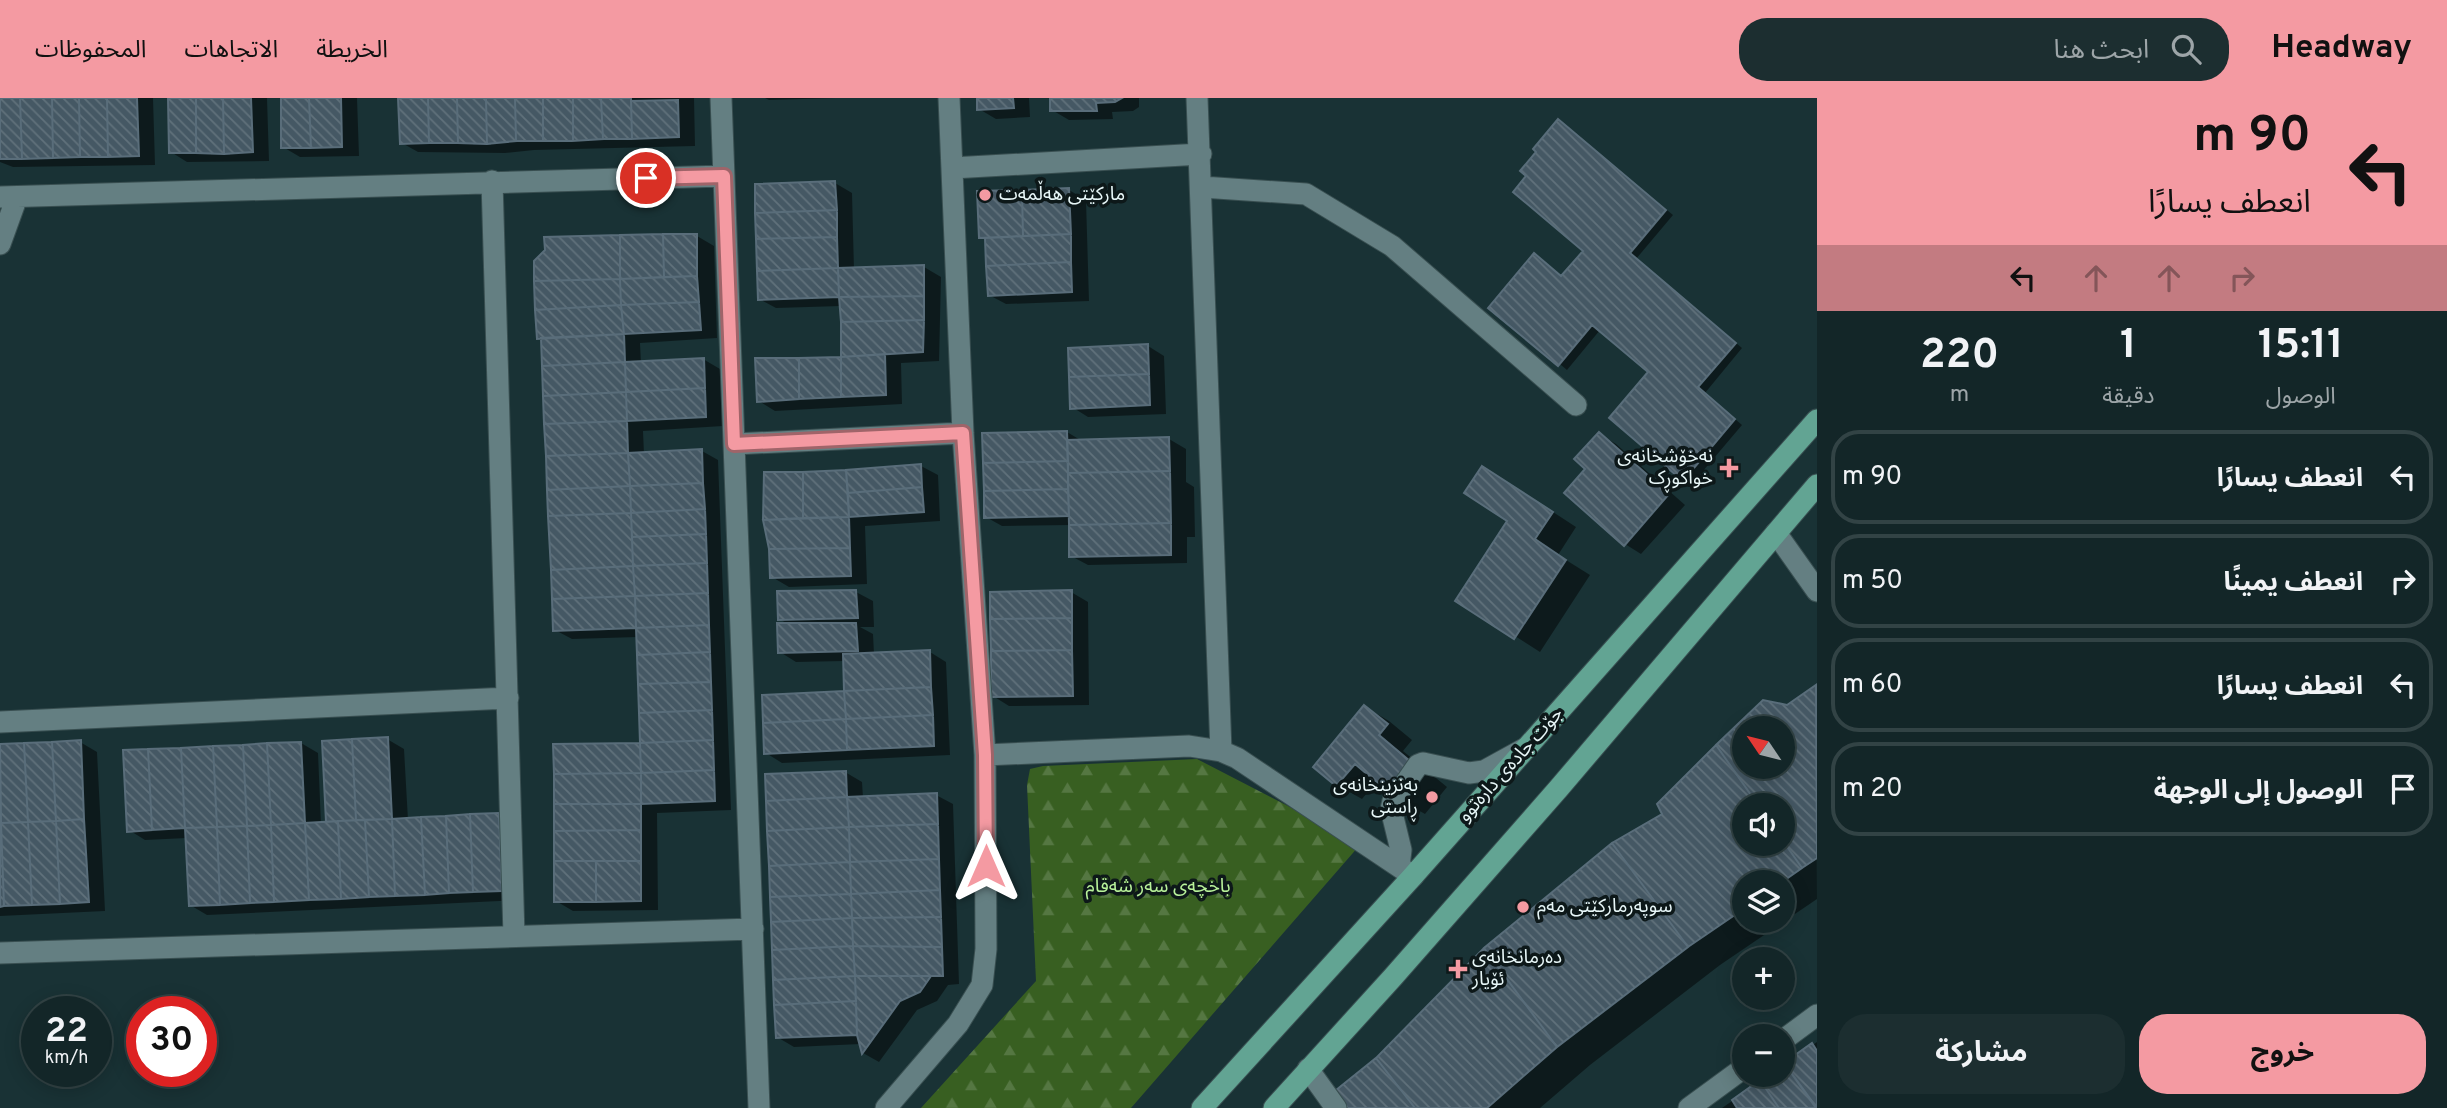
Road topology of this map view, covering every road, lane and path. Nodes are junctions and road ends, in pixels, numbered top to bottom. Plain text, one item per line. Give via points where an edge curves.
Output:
1 (721, 98) edge
2 (949, 98) edge
3 (1197, 98) edge
4 (1201, 153) junction
5 (952, 168) junction
6 (724, 176) junction
7 (492, 181) junction
8 (1202, 187) junction
9 (8, 197) edge
10 (0, 244) edge
11 (1576, 405) dead end
12 (1817, 420) edge
13 (963, 433) junction
14 (734, 444) junction
15 (1817, 485) edge
16 (1776, 533) junction
17 (1817, 591) edge
18 (508, 698) junction
19 (0, 722) edge
20 (1526, 748) junction
21 (1221, 751) junction
22 (985, 755) junction
23 (1406, 871) junction
24 (753, 929) junction
25 (514, 936) junction
26 (0, 953) edge
27 (1817, 1015) edge
28 (1795, 1031) edge
29 (1308, 1069) junction
30 (1732, 1077) edge
31 (759, 1108) edge
32 (886, 1108) edge
33 (1202, 1108) edge
34 (1274, 1108) edge
35 (1336, 1108) edge
36 (1689, 1108) edge

1 - 6 street
2 - 5 street
3 - 4 street
4 - 5 street
4 - 8 street
5 - 13 street
6 - 7 street
6 - 14 street
7 - 9 street
7 - 18 street
8 - 11 street via 1306,194 1392,246
8 - 21 street
9 - 10 street
12 - 20 main road, جۆت جادەی دارەتوو
13 - 14 street
13 - 22 street
14 - 24 street
15 - 16 main road
16 - 17 street
16 - 29 main road via 1559,788
18 - 19 street
18 - 25 street
20 - 23 main road, جۆت جادەی دارەتوو
20 - 23 street via 1469,774 1418,765 1391,809
21 - 22 street via 1189,746
21 - 23 street
22 - 32 street via 986,949 982,985 958,1024
23 - 33 main road, جۆت جادەی دارەتوو
24 - 25 street
24 - 31 street
25 - 26 street
27 - 28 street
29 - 34 main road
29 - 35 street
30 - 36 street

